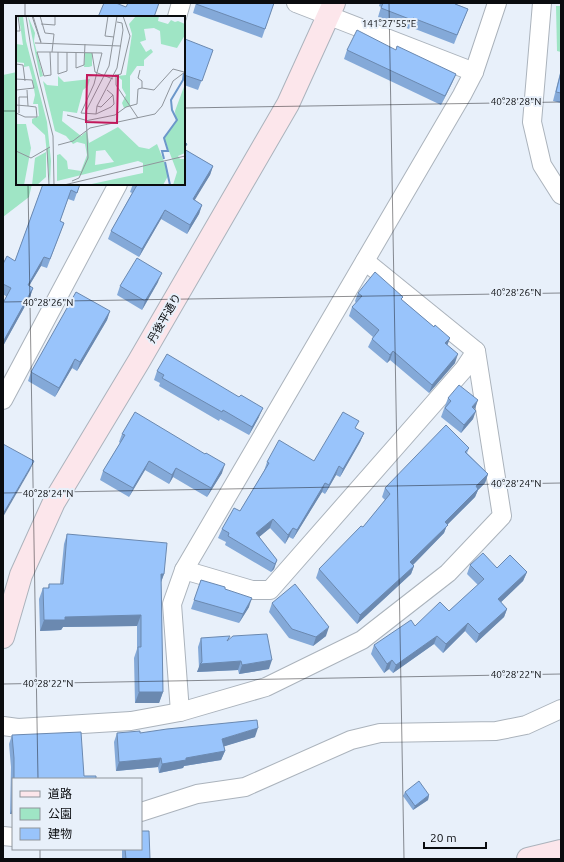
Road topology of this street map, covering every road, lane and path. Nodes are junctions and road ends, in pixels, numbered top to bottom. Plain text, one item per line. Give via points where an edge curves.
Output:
1 (181, 3) edge
2 (296, 3) edge
3 (497, 3) edge
4 (542, 3) edge
5 (332, 10) edge
6 (177, 16) edge
7 (474, 72) junction
8 (117, 185) edge
9 (561, 195) edge
10 (365, 261) junction
11 (476, 351) junction
12 (3, 400) edge
13 (184, 570) junction
14 (3, 637) edge
15 (561, 709) edge
16 (180, 712) junction
17 (3, 726) edge
18 (142, 812) edge
19 (561, 851) edge
20 (528, 859) edge

1 - 6 street
2 - 5 street
3 - 7 street
4 - 9 street via 532,122 542,165
5 - 7 street
5 - 14 street, 丹後平通り via 288,104 54,502 21,575
7 - 10 street
8 - 12 street
10 - 11 street
10 - 13 street
11 - 13 street via 464,369 270,590 252,590
11 - 16 street via 502,516 448,573 362,640 266,687
13 - 16 street via 172,604
15 - 18 street via 526,725 496,731 380,733 351,740 245,787 197,794
16 - 17 street via 131,721 18,728
19 - 20 street

